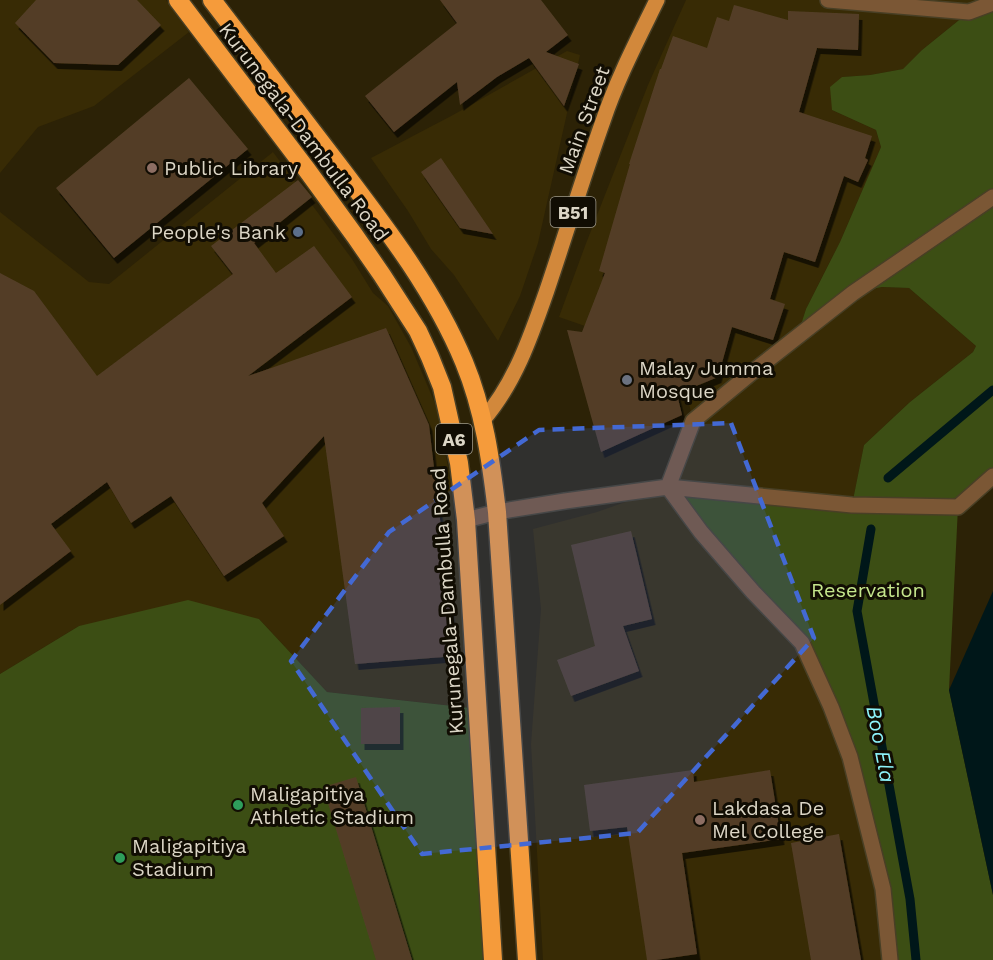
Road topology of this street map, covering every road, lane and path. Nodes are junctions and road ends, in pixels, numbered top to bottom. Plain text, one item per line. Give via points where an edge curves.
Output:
1 (177, 0) edge
2 (212, 0) edge
3 (657, 0) edge
4 (828, 0) edge
5 (993, 3) edge
6 (993, 197) edge
7 (483, 420) junction
8 (993, 476) edge
9 (668, 487) junction
10 (497, 513) junction
11 (466, 520) junction
12 (493, 960) edge
13 (527, 960) edge
14 (890, 960) edge

1 - 11 highway, Kurunegala-Dambulla Road / A6 via 342,217 418,332 444,397 459,463
2 - 7 highway, Kurunegala-Dambulla Road / A6 via 371,206 417,273 464,362
3 - 7 main road, Main Street / B51 via 603,119 520,360 507,387
4 - 5 street via 969,12
6 - 9 street via 853,293 693,421
7 - 10 highway, Kurunegala-Dambulla Road / A6
8 - 9 street via 958,507 852,505
9 - 10 street
9 - 14 street via 701,532 802,643 850,758 883,889
10 - 11 street
10 - 13 highway, Kurunegala-Dambulla Road / A6
11 - 12 highway, Kurunegala-Dambulla Road / A6

